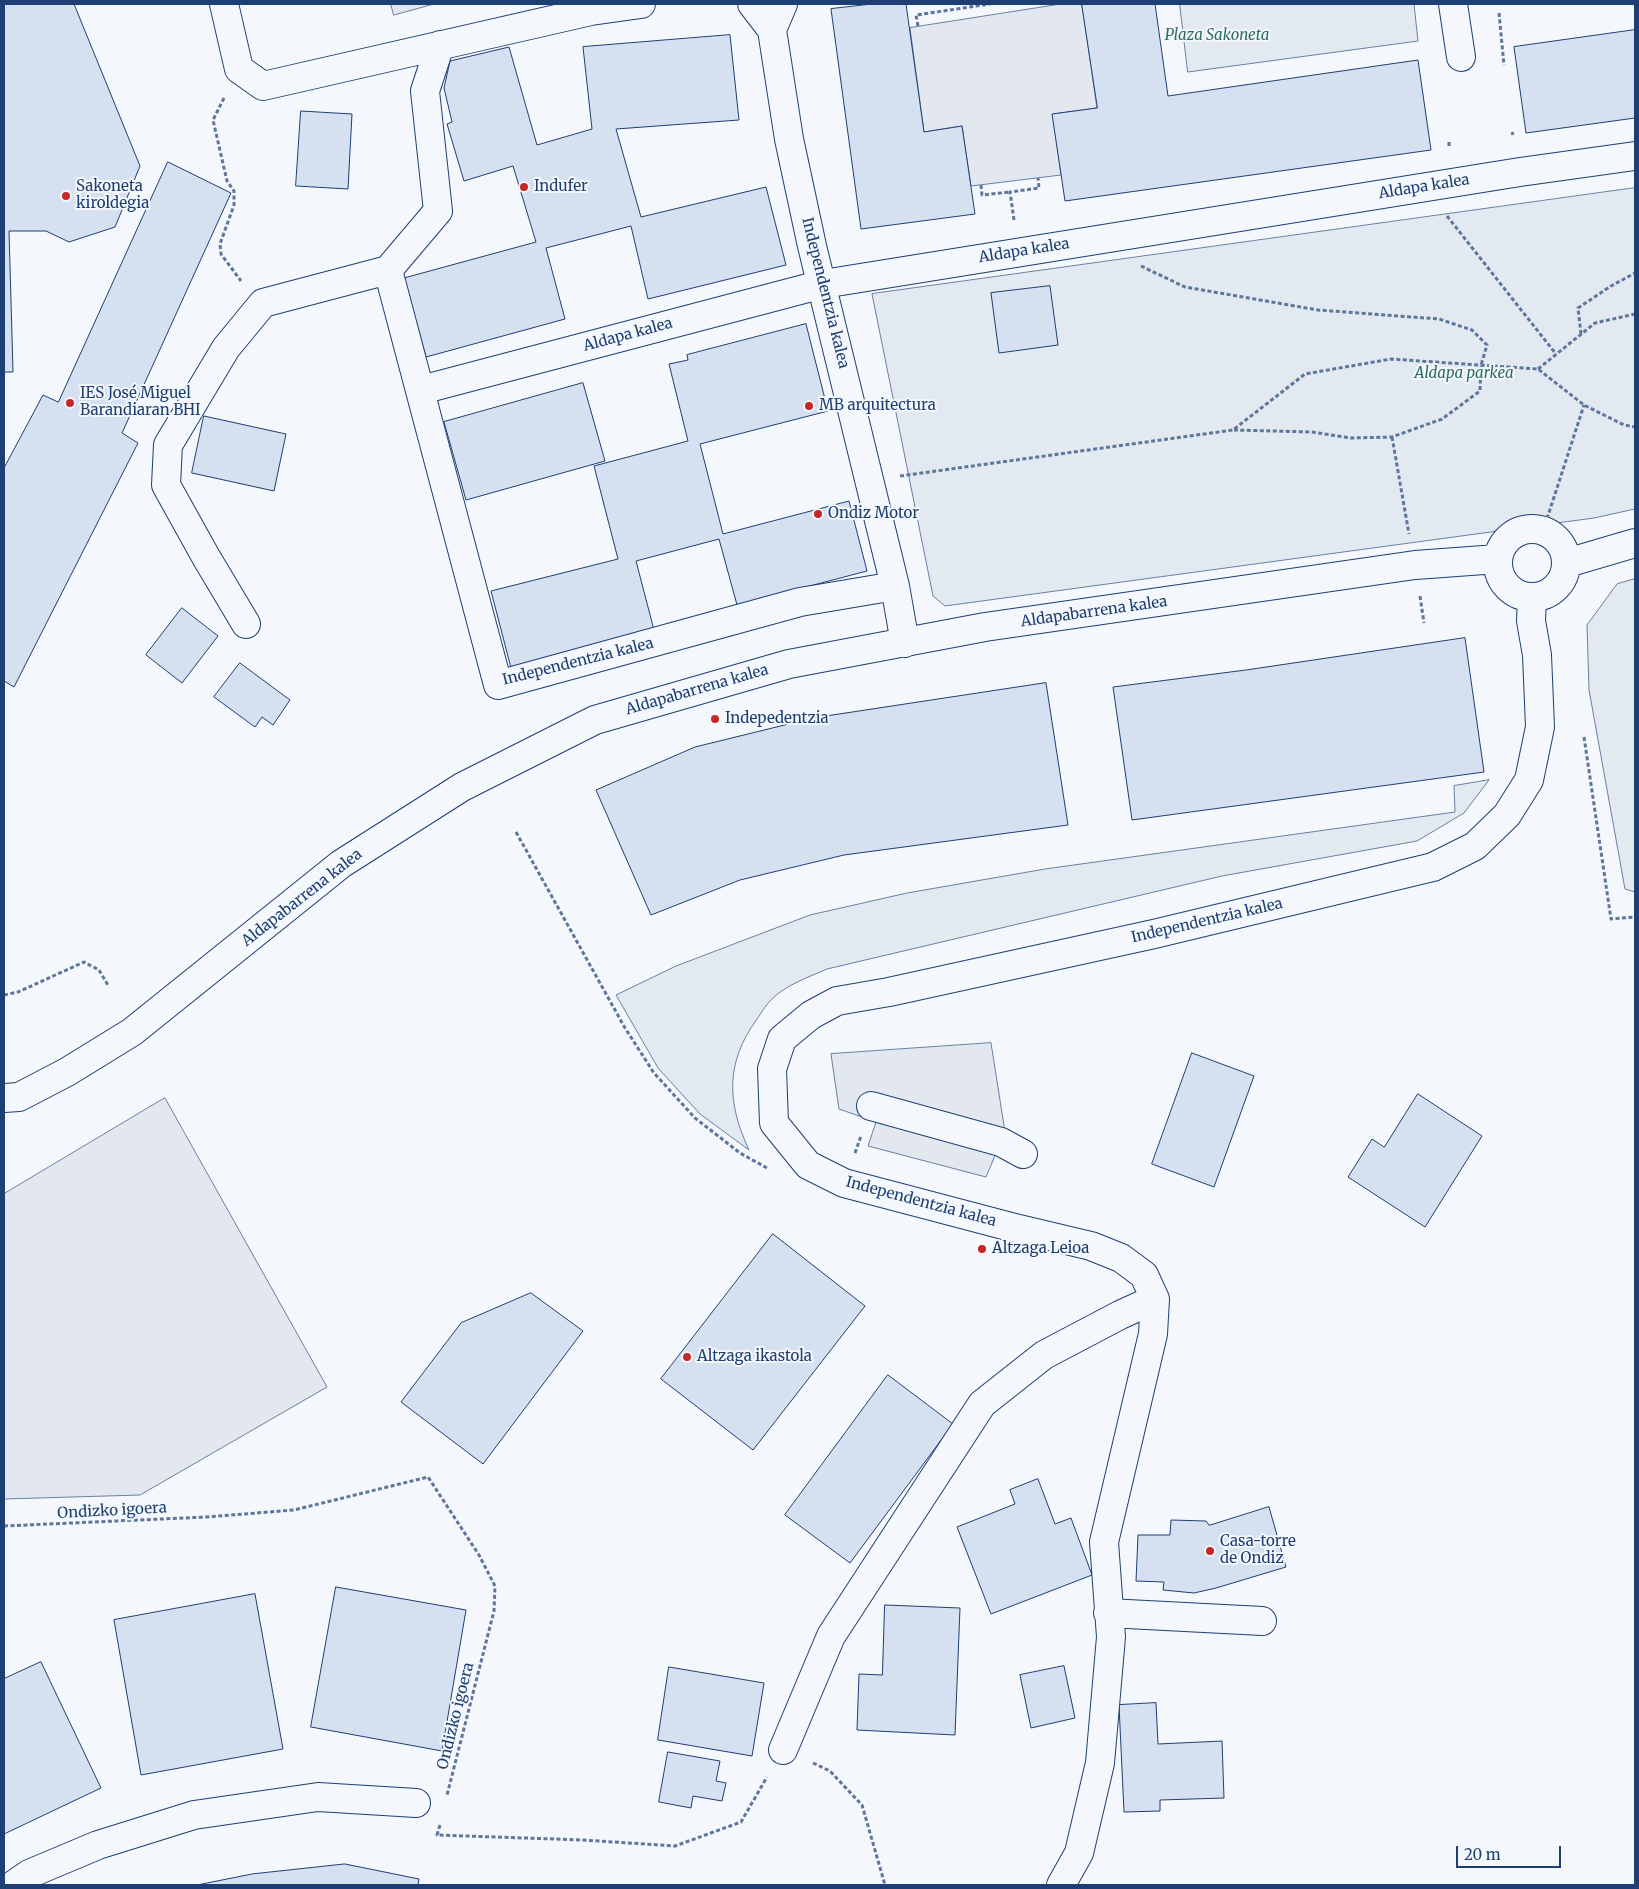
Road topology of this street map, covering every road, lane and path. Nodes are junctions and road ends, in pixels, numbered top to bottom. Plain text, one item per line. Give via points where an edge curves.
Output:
1 (224, 4) edge
2 (641, 4) edge
3 (752, 4) edge
4 (783, 4) edge
5 (990, 4) edge
6 (1453, 4) edge
7 (1499, 13) dead end
8 (918, 26) dead end
9 (772, 30) junction
10 (440, 45) junction
11 (1461, 57) dead end
12 (1504, 65) dead end
13 (213, 120) dead end
14 (1449, 142) dead end
15 (1450, 146) dead end
16 (1635, 156) edge
17 (1038, 178) dead end
18 (981, 185) dead end
19 (1010, 192) junction
20 (1445, 213) dead end
21 (1014, 220) dead end
22 (1132, 262) dead end
23 (388, 270) junction
24 (1635, 273) edge
25 (822, 284) junction
26 (247, 288) dead end
27 (1635, 314) edge
28 (1581, 335) junction
29 (1556, 354) junction
30 (1480, 365) junction
31 (1538, 369) junction
32 (421, 390) junction
33 (1584, 405) junction
34 (1635, 427) edge
35 (1233, 430) junction
36 (1392, 437) junction
37 (870, 480) junction
38 (1543, 531) junction
39 (1635, 543) edge
40 (1498, 559) junction
41 (1567, 563) junction
42 (1415, 566) junction
43 (895, 586) junction
44 (1532, 598) junction
45 (1424, 623) dead end
46 (246, 624) dead end
47 (905, 643) junction
48 (1584, 737) dead end
49 (516, 832) dead end
50 (1635, 917) edge
51 (109, 987) dead end
52 (4, 996) edge
53 (4, 1098) edge
54 (871, 1106) dead end
55 (740, 1153) dead end
56 (1023, 1154) dead end
57 (1156, 1299) junction
58 (4, 1526) edge
59 (1108, 1613) junction
60 (1262, 1621) dead end
61 (784, 1750) junction
62 (446, 1800) dead end
63 (416, 1803) dead end
64 (441, 1818) dead end
65 (13, 1885) edge
66 (885, 1885) edge
67 (1061, 1885) edge

1 - 10 street via 239,68 263,86
2 - 10 street via 591,11
3 - 9 street, Independentzia kalea
4 - 9 street
5 - 8 path via 916,15
6 - 11 street
7 - 12 path
9 - 25 street, Independentzia kalea via 789,139
10 - 23 street via 425,91 438,211
13 - 26 path via 227,181 234,191 234,205 220,244 221,254
14 - 15 path
16 - 25 street, Aldapa kalea
17 - 19 path via 1039,188
18 - 19 path via 982,196
19 - 21 path
20 - 29 path
22 - 30 path via 1185,287 1318,310 1439,320 1472,330 1488,345
23 - 32 street
23 - 46 street via 263,303 226,348 168,445 166,485
24 - 28 path via 1578,308
25 - 32 street, Aldapa kalea
25 - 37 street, Independentzia kalea
27 - 28 path via 1595,323
28 - 29 path
29 - 31 path
30 - 31 path
30 - 35 path via 1391,359 1304,374
30 - 36 path via 1480,391 1442,419
31 - 33 path
32 - 43 street, Independentzia kalea via 498,685 800,602
33 - 34 path via 1624,425
33 - 38 path
35 - 36 path via 1312,432 1351,438
35 - 37 path
36 - 42 path
37 - 43 street, Independentzia kalea
38 - 40 street via 1528,529 1517,532 1507,539
38 - 41 street via 1559,541
39 - 41 street
40 - 42 street, Aldapabarrena kalea
40 - 44 street via 1502,582 1515,593
41 - 44 street via 1565,574 1553,592
42 - 45 path
42 - 47 street, Aldapabarrena kalea via 985,627
43 - 47 street, Independentzia kalea
44 - 57 street, Independentzia kalea via 1540,727 1529,780 1507,815 1474,846 1433,867 1154,934 837,1001 811,1015 782,1039 772,1069 774,1123 808,1165 844,1183 1091,1246 1121,1258 1144,1275
47 - 53 street, Aldapabarrena kalea via 789,664 594,720 470,783 341,864 132,1032 19,1097
48 - 50 path via 1611,919
49 - 55 path via 625,1028 654,1072 695,1118
51 - 52 path via 99,970 84,962
54 - 56 street via 1001,1142
57 - 59 street via 1153,1334 1104,1542
57 - 61 street via 1044,1355 982,1404 832,1636
58 - 62 path, Ondizko igoera via 294,1510 428,1476 495,1586 494,1611
59 - 60 street
59 - 67 street via 1111,1637 1100,1763 1079,1853
61 - 64 path via 741,1822 675,1846 437,1835
61 - 66 path via 830,1771 862,1805
63 - 65 street via 318,1797 194,1815 98,1845 29,1874

